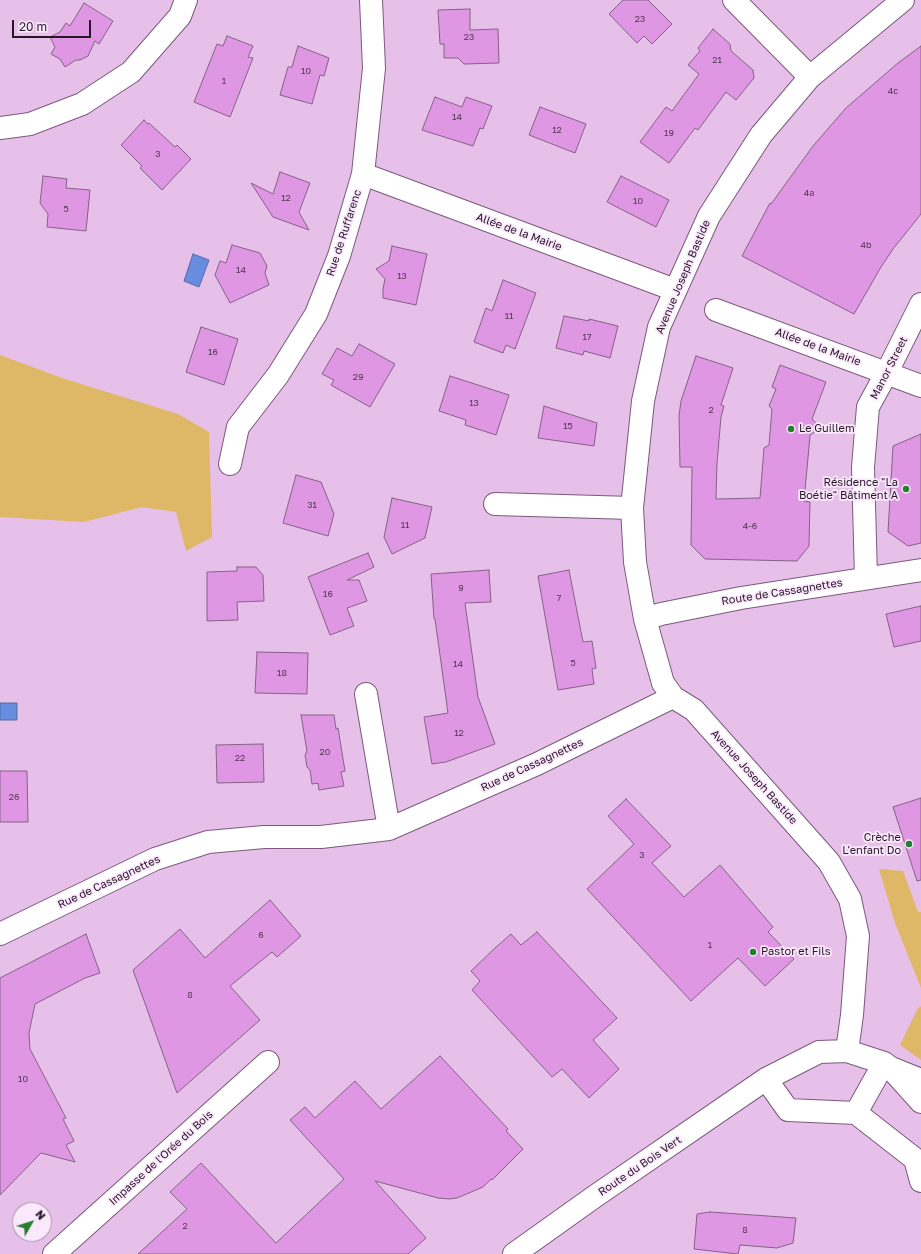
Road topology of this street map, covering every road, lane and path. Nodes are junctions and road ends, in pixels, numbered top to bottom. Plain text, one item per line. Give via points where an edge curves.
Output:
1 (186, 0) edge
2 (371, 0) edge
3 (734, 0) edge
4 (903, 0) edge
5 (810, 78) junction
6 (0, 128) edge
7 (363, 174) junction
8 (676, 290) junction
9 (921, 304) edge
10 (716, 310) dead end
11 (887, 372) junction
12 (921, 386) edge
13 (230, 464) dead end
14 (495, 504) dead end
15 (632, 508) junction
16 (921, 570) edge
17 (866, 578) junction
18 (645, 619) junction
19 (366, 694) dead end
20 (673, 697) junction
21 (389, 829) junction
22 (0, 934) edge
23 (847, 1051) junction
24 (268, 1062) dead end
25 (887, 1066) junction
26 (766, 1079) junction
27 (921, 1080) edge
28 (921, 1102) edge
29 (856, 1114) junction
30 (921, 1181) edge
31 (54, 1254) edge
32 (514, 1254) edge

1 - 6 street via 180,16 131,72 82,104 30,124
2 - 7 street, Rue de Ruffarenc via 374,68
3 - 5 street
4 - 5 street, Avenue Joseph Bastide
5 - 8 street, Avenue Joseph Bastide via 761,135 708,216
7 - 8 street, Allée de la Mairie
7 - 13 street, Rue de Ruffarenc via 339,256 316,314 278,375 238,427
8 - 15 street, Avenue Joseph Bastide via 659,327 643,401
9 - 11 street, Manor Street
10 - 11 street, Allée de la Mairie
11 - 12 street, Allée de la Mairie
11 - 17 street, Manor Street via 868,407 862,467
14 - 15 street
15 - 18 street, Avenue Joseph Bastide via 635,562
16 - 17 street, Route de Cassagnettes
17 - 18 street, Route de Cassagnettes via 741,598
18 - 20 street, Avenue Joseph Bastide via 663,683
19 - 21 street
20 - 21 street, Rue de Cassagnettes via 537,764
20 - 23 street, Avenue Joseph Bastide via 694,710 824,856 850,899 858,936
21 - 22 street, Rue de Cassagnettes via 321,837 264,837 208,842 156,859
23 - 25 street, Route du Bois Vert
23 - 26 street, Route du Bois Vert via 818,1052
24 - 31 street, Impasse de l'Orée du Bois
25 - 27 street, Route du Bois Vert
25 - 28 street
25 - 29 street
26 - 29 street via 788,1110
26 - 32 street, Route du Bois Vert
29 - 30 street via 916,1159

